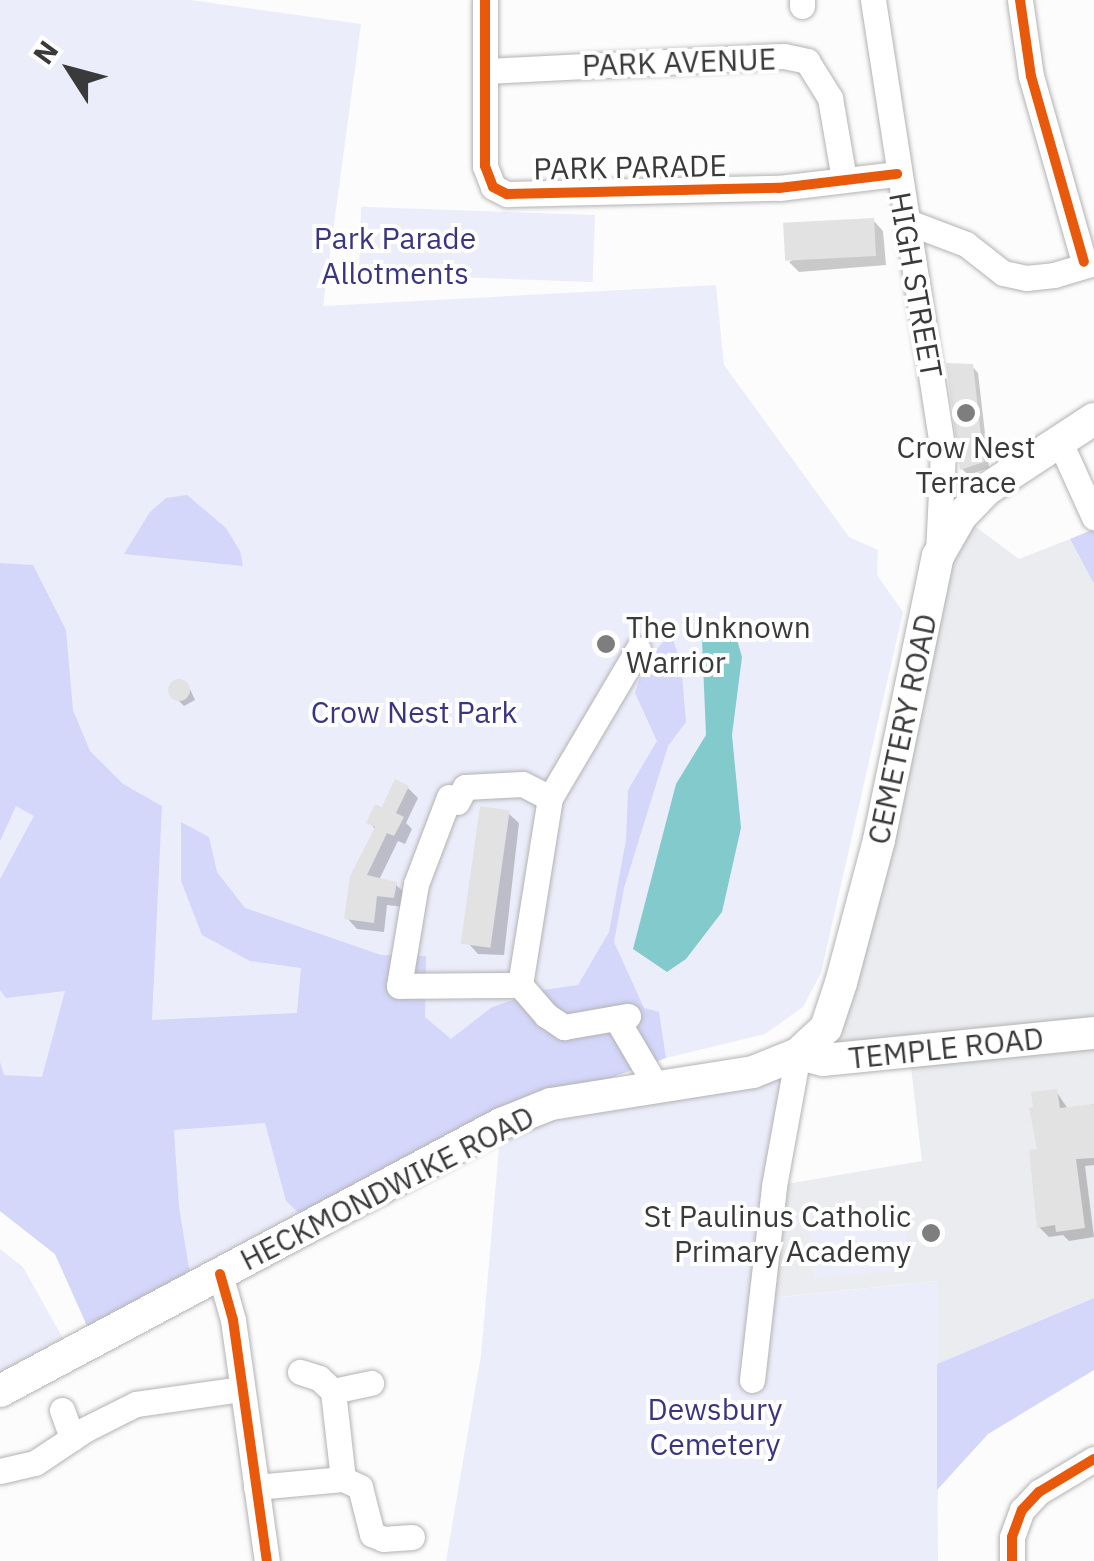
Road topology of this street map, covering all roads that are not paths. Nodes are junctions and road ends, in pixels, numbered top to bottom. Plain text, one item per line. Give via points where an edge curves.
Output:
1 (485, 0) edge
2 (874, 0) edge
3 (1020, 0) edge
4 (486, 71) junction
5 (897, 174) junction
6 (844, 178) junction
7 (908, 222) junction
8 (1089, 262) edge
9 (1094, 419) edge
10 (1059, 440) junction
11 (943, 450) junction
12 (976, 500) junction
13 (1094, 517) edge
14 (938, 556) junction
15 (638, 649) dead end
16 (550, 798) junction
17 (520, 985) junction
18 (1094, 1033) edge
19 (798, 1054) junction
20 (656, 1086) junction
21 (220, 1274) junction
22 (300, 1372) dead end
23 (752, 1380) dead end
24 (370, 1383) dead end
25 (242, 1388) junction
26 (0, 1390) edge
27 (333, 1392) junction
28 (62, 1410) dead end
29 (72, 1438) junction
30 (1094, 1460) edge
31 (0, 1471) edge
32 (343, 1480) junction
33 (256, 1487) junction
34 (412, 1537) dead end
35 (267, 1561) edge
36 (1012, 1561) edge

1 - 4 street, PARK PARADE
2 - 5 street, HIGH STREET
3 - 8 street via 1031,76
4 - 6 street, PARK AVENUE via 784,56 807,62 830,98
4 - 6 street, PARK PARADE via 485,166 492,187 507,194 715,191
5 - 6 street, PARK PARADE
5 - 7 street, HIGH STREET
7 - 8 street via 966,244 1003,273 1054,275
7 - 11 street, HIGH STREET
9 - 10 main road, CEMETERY ROAD
10 - 12 main road, CEMETERY ROAD
10 - 13 street
11 - 12 street, HIGH STREET
11 - 14 street, HIGH STREET
12 - 14 main road, CEMETERY ROAD
14 - 19 main road, CEMETERY ROAD via 842,983 826,1028
15 - 16 street
16 - 17 street
16 - 17 street via 522,784 465,787 453,800 416,884 399,986
17 - 20 street via 564,1027 622,1017
18 - 19 main road, TEMPLE ROAD via 823,1060
19 - 20 main road, HECKMONDWIKE ROAD via 753,1072
19 - 23 street via 774,1186
20 - 21 main road, HECKMONDWIKE ROAD via 551,1104 501,1124
21 - 25 street
21 - 26 main road, HECKMONDWIKE ROAD
22 - 27 street
24 - 27 street
25 - 29 street via 136,1404
25 - 33 street
27 - 32 street
28 - 29 street
29 - 31 street via 36,1463
30 - 36 street via 1022,1510
32 - 33 street
32 - 34 street via 360,1487 372,1534
33 - 35 street

